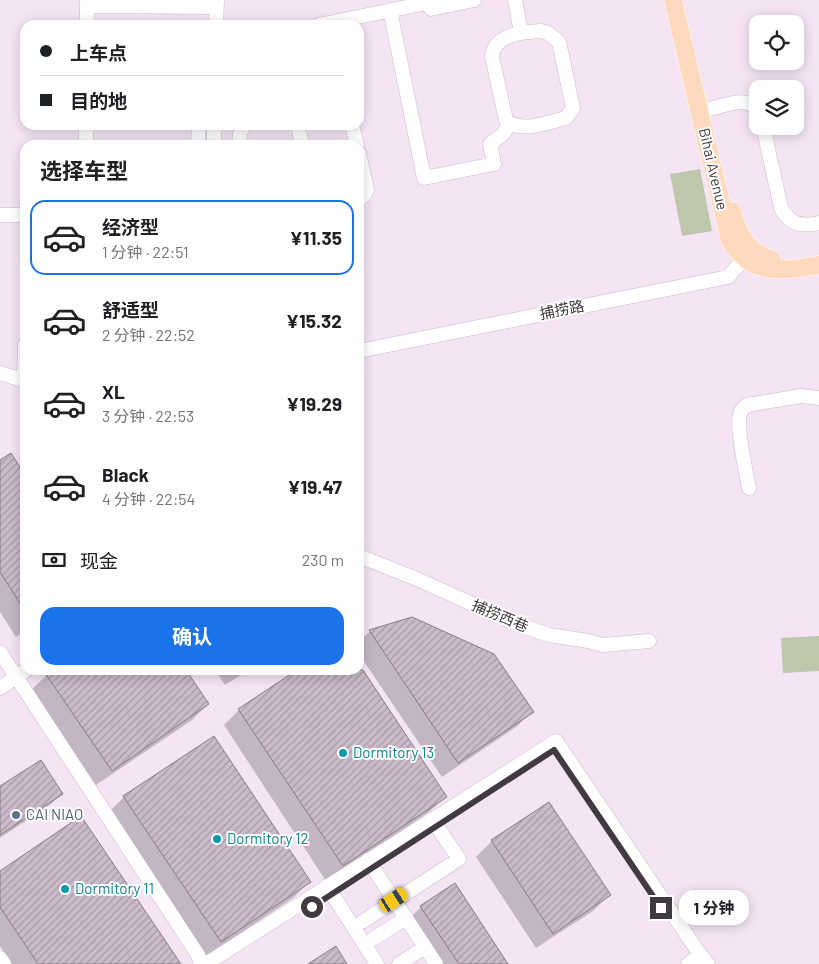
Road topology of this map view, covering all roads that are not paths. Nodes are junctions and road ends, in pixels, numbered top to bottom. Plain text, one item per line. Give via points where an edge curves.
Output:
1 (441, 0) edge
2 (474, 0) edge
3 (515, 0) edge
4 (673, 0) edge
5 (683, 0) edge
6 (87, 3) edge
7 (217, 4) edge
8 (390, 14) junction
9 (87, 20) edge
10 (216, 20) edge
11 (353, 20) edge
12 (364, 22) edge
13 (521, 33) junction
14 (749, 103) edge
15 (709, 109) junction
16 (510, 124) junction
17 (765, 135) edge
18 (364, 176) edge
19 (364, 195) edge
20 (0, 215) edge
21 (20, 215) edge
22 (819, 223) edge
23 (748, 253) junction
24 (819, 257) edge
25 (819, 265) edge
26 (364, 350) edge
27 (0, 373) edge
28 (20, 379) edge
29 (819, 398) edge
30 (749, 488) dead end
31 (364, 558) edge
32 (649, 641) dead end
33 (0, 652) edge
34 (11, 676) edge
35 (434, 823) junction
36 (371, 864) junction
37 (327, 892) junction
38 (394, 900) junction
39 (406, 918) junction
40 (362, 922) dead end
41 (373, 939) dead end
42 (425, 948) junction
43 (0, 958) edge
44 (700, 962) edge
45 (4, 964) edge
46 (194, 964) edge
47 (201, 964) edge
48 (206, 964) edge
49 (224, 964) edge
50 (370, 964) edge
51 (378, 964) edge
52 (400, 964) edge
53 (436, 964) edge

1 - 8 street
2 - 8 street
3 - 13 street
4 - 23 main road, Bihai Avenue via 730,241
5 - 15 main road, Bihai Avenue
6 - 7 street
6 - 9 street
7 - 10 street
8 - 11 street
8 - 12 street
8 - 16 street via 424,178 494,164 490,144
13 - 16 street via 500,40 492,49 506,120
13 - 16 street via 548,32 559,42 573,108 566,118 528,127
14 - 15 street via 739,102
15 - 23 main road, Bihai Avenue via 733,215
17 - 22 street via 784,216 798,224
18 - 19 street via 367,190
20 - 21 street
23 - 24 main road, Bihai Avenue via 779,262
23 - 25 main road, Bihai Avenue via 756,265 772,270
23 - 26 street, 捕捞路 via 728,277
27 - 28 street
29 - 30 street via 801,396 747,405 742,409 739,426
31 - 32 street, 捕捞西巷 via 548,635 603,645
33 - 34 street
34 - 46 street
34 - 47 street
35 - 36 street
35 - 38 street via 458,859
35 - 44 street via 555,747
36 - 37 street
36 - 38 street
37 - 48 street
37 - 49 street
37 - 50 street
37 - 51 street
38 - 39 street
38 - 40 street
39 - 41 street
39 - 42 street
42 - 52 street
42 - 53 street
43 - 45 street

